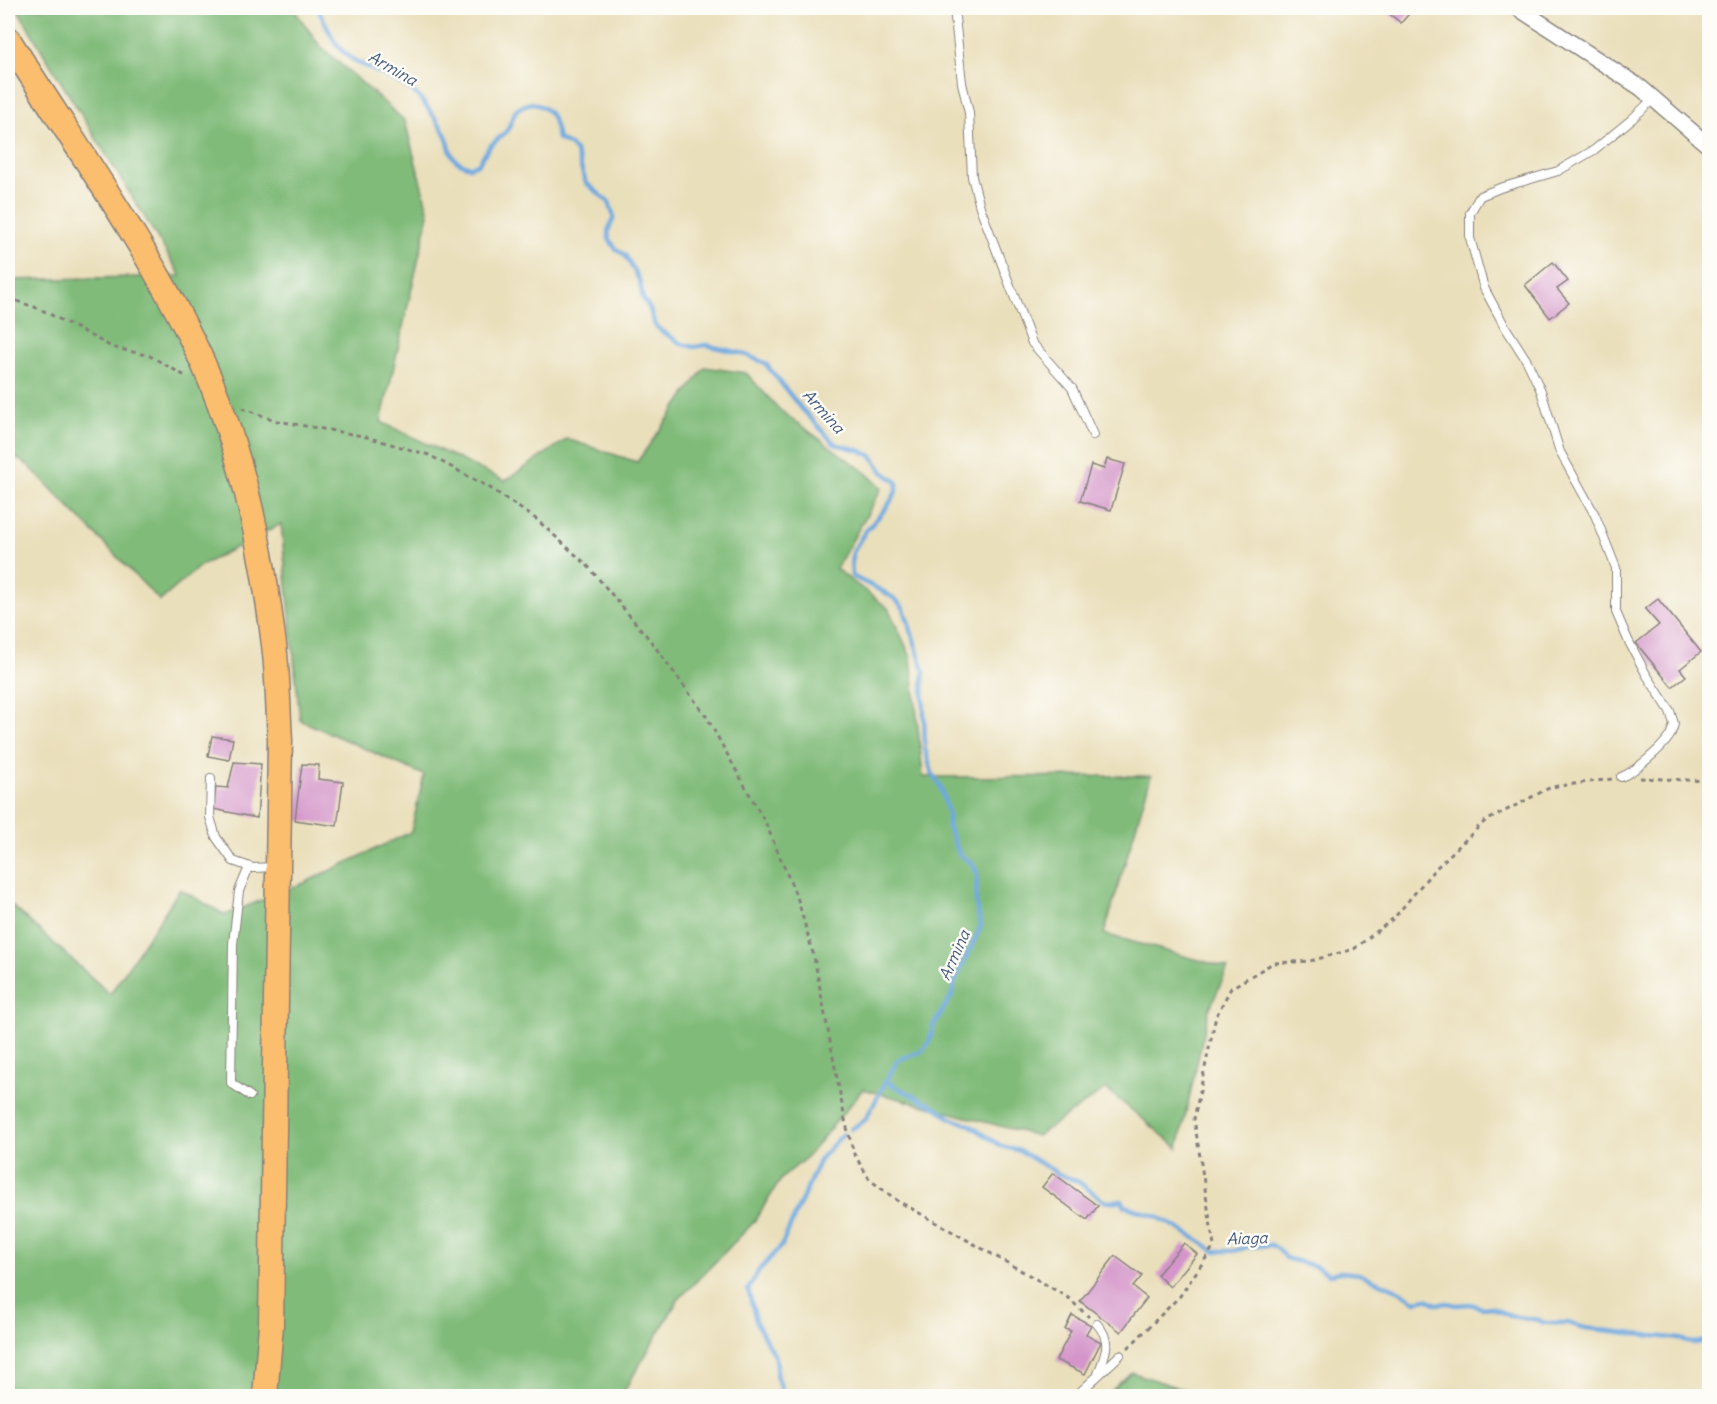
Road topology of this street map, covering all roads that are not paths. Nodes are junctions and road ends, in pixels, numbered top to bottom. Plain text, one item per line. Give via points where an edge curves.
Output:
1 (954, 8) edge
2 (1518, 8) edge
3 (8, 39) edge
4 (1653, 99) junction
5 (1710, 147) edge
6 (1093, 435) dead end
7 (1621, 777) road end
8 (211, 778) dead end
9 (249, 867) junction
10 (279, 867) junction
11 (250, 1096) dead end
12 (1097, 1324) road end
13 (1120, 1355) road end
14 (1097, 1375) junction
15 (265, 1396) edge
16 (1076, 1396) edge

1 - 6 lane via 969,113 972,177 980,207 1032,343 1072,388
2 - 4 street
3 - 10 main road via 162,282 195,346 232,443 265,575 274,648 280,740
4 - 5 street
4 - 7 lane via 1594,150 1558,171 1480,196 1470,213 1470,238 1484,288 1527,361 1560,452 1595,515 1616,568 1616,612 1674,724 1669,737 1655,752
8 - 9 lane via 210,817 216,837 233,861
9 - 10 lane
9 - 11 lane via 239,891 233,944 230,1061 231,1083
10 - 15 main road via 271,1325
12 - 14 lane via 1104,1332 1107,1348
13 - 14 lane
14 - 16 lane

